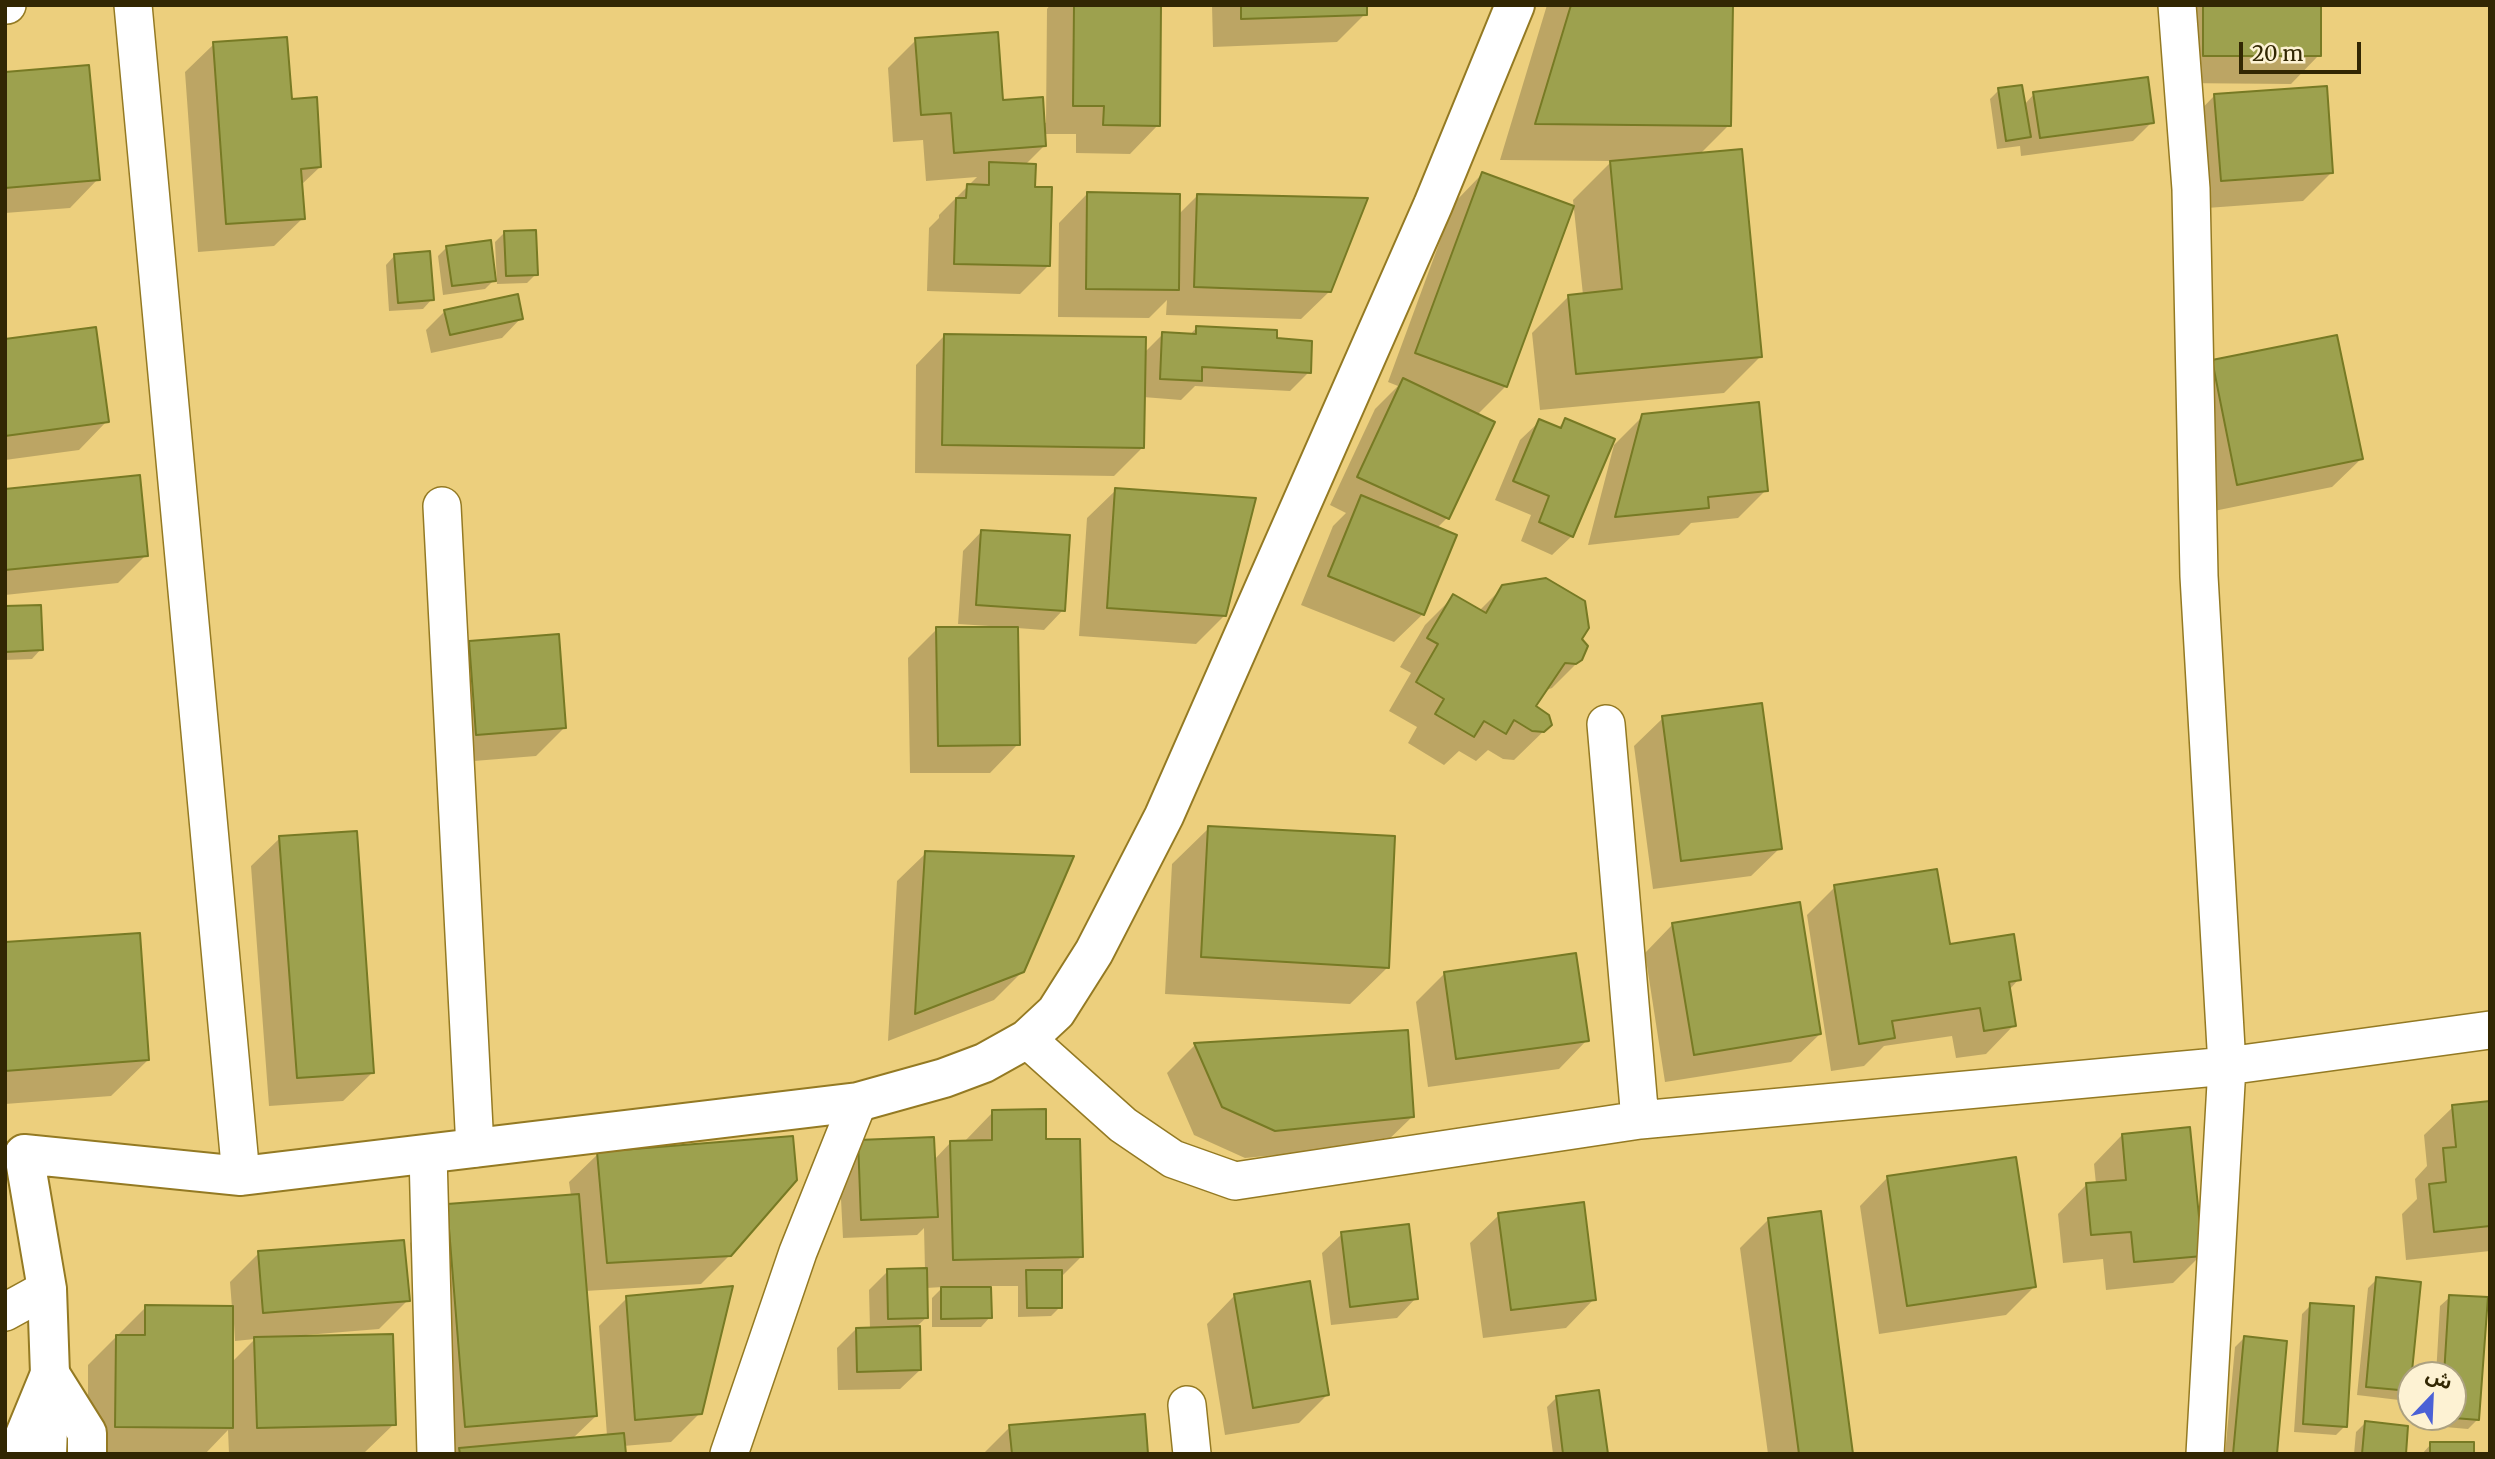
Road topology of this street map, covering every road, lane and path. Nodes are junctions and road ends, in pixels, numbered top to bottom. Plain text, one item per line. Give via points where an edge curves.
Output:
1 (133, 5) edge
2 (1515, 5) edge
3 (2177, 5) edge
4 (442, 506) dead end
5 (1606, 723) dead end
6 (2490, 1030) edge
7 (1027, 1039) junction
8 (2227, 1066) junction
9 (858, 1102) junction
10 (1640, 1120) junction
11 (475, 1148) junction
12 (428, 1154) junction
13 (241, 1176) junction
14 (47, 1289) junction
15 (5, 1312) edge
16 (50, 1374) junction
17 (1186, 1405) dead end
18 (17, 1454) edge
19 (47, 1454) edge
20 (87, 1454) edge
21 (436, 1454) edge
22 (729, 1454) edge
23 (1192, 1454) edge
24 (2205, 1454) edge

1 - 13 street
2 - 7 main road via 1433,205 1164,816 1094,952 1056,1012
3 - 8 street via 2191,189 2199,576
4 - 11 street
5 - 10 street
6 - 8 street
7 - 9 main road via 944,1078
7 - 10 street via 1123,1125 1173,1159 1235,1181
8 - 10 street
8 - 24 street
9 - 11 main road
9 - 22 street via 798,1252
11 - 12 main road
12 - 13 main road
12 - 21 street
13 - 14 main road via 24,1154
14 - 15 street
14 - 16 main road
16 - 18 main road
16 - 19 main road
16 - 20 main road via 87,1433
17 - 23 street

